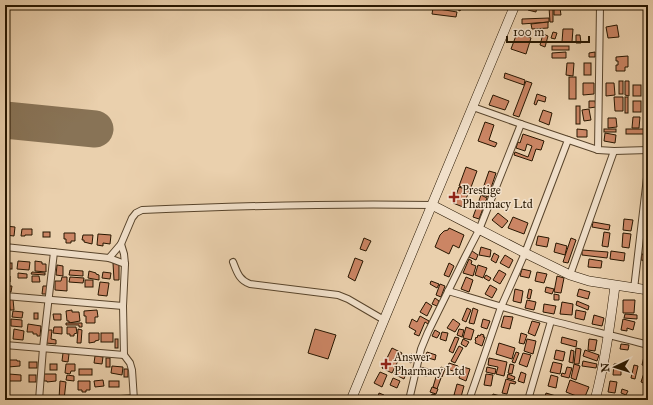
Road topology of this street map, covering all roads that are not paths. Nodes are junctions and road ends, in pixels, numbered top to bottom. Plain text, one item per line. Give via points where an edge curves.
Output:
1 (515, 5) edge
2 (600, 5) edge
3 (473, 107) junction
4 (521, 124) junction
5 (568, 140) junction
6 (598, 150) junction
7 (648, 150) edge
8 (614, 152) junction
9 (648, 169) edge
10 (432, 205) junction
11 (479, 230) junction
12 (121, 244) junction
13 (5, 247) edge
14 (54, 252) junction
15 (525, 253) junction
16 (110, 258) junction
17 (233, 262) dead end
18 (125, 264) junction
19 (570, 275) junction
20 (615, 286) junction
21 (634, 289) junction
22 (648, 290) edge
23 (448, 291) junction
24 (5, 296) edge
25 (48, 300) junction
26 (123, 306) junction
27 (501, 307) junction
28 (384, 320) junction
29 (551, 320) junction
30 (608, 334) junction
31 (5, 345) edge
32 (648, 345) edge
33 (42, 348) junction
34 (124, 355) junction
35 (134, 399) edge
36 (5, 400) edge
37 (9, 400) edge
38 (40, 400) edge
39 (108, 400) edge
40 (352, 400) edge
41 (409, 400) edge
42 (469, 400) edge
43 (528, 400) edge
44 (595, 400) edge

1 - 3 street
2 - 6 street
3 - 4 street
3 - 10 street
4 - 5 street
4 - 11 street
5 - 6 street
5 - 15 street
6 - 8 street
7 - 8 street
8 - 19 street
9 - 21 street
10 - 11 street
10 - 12 street via 228,206 142,210 132,218
10 - 28 street
11 - 15 street
11 - 23 street
12 - 16 street
12 - 18 street
13 - 14 street
14 - 16 street
14 - 25 street
15 - 19 street
15 - 27 street
16 - 18 street
17 - 28 street via 241,279 250,284 338,295
18 - 26 street
19 - 20 street
20 - 21 street
20 - 30 street
21 - 22 street
23 - 27 street
23 - 41 street via 421,349
24 - 25 street
25 - 26 street
25 - 33 street
26 - 34 street
27 - 29 street
27 - 42 street
28 - 40 street
29 - 30 street
29 - 43 street
30 - 32 street
30 - 44 street
31 - 33 street
33 - 34 street
33 - 38 street
34 - 35 street via 132,370
35 - 39 street
36 - 37 street

